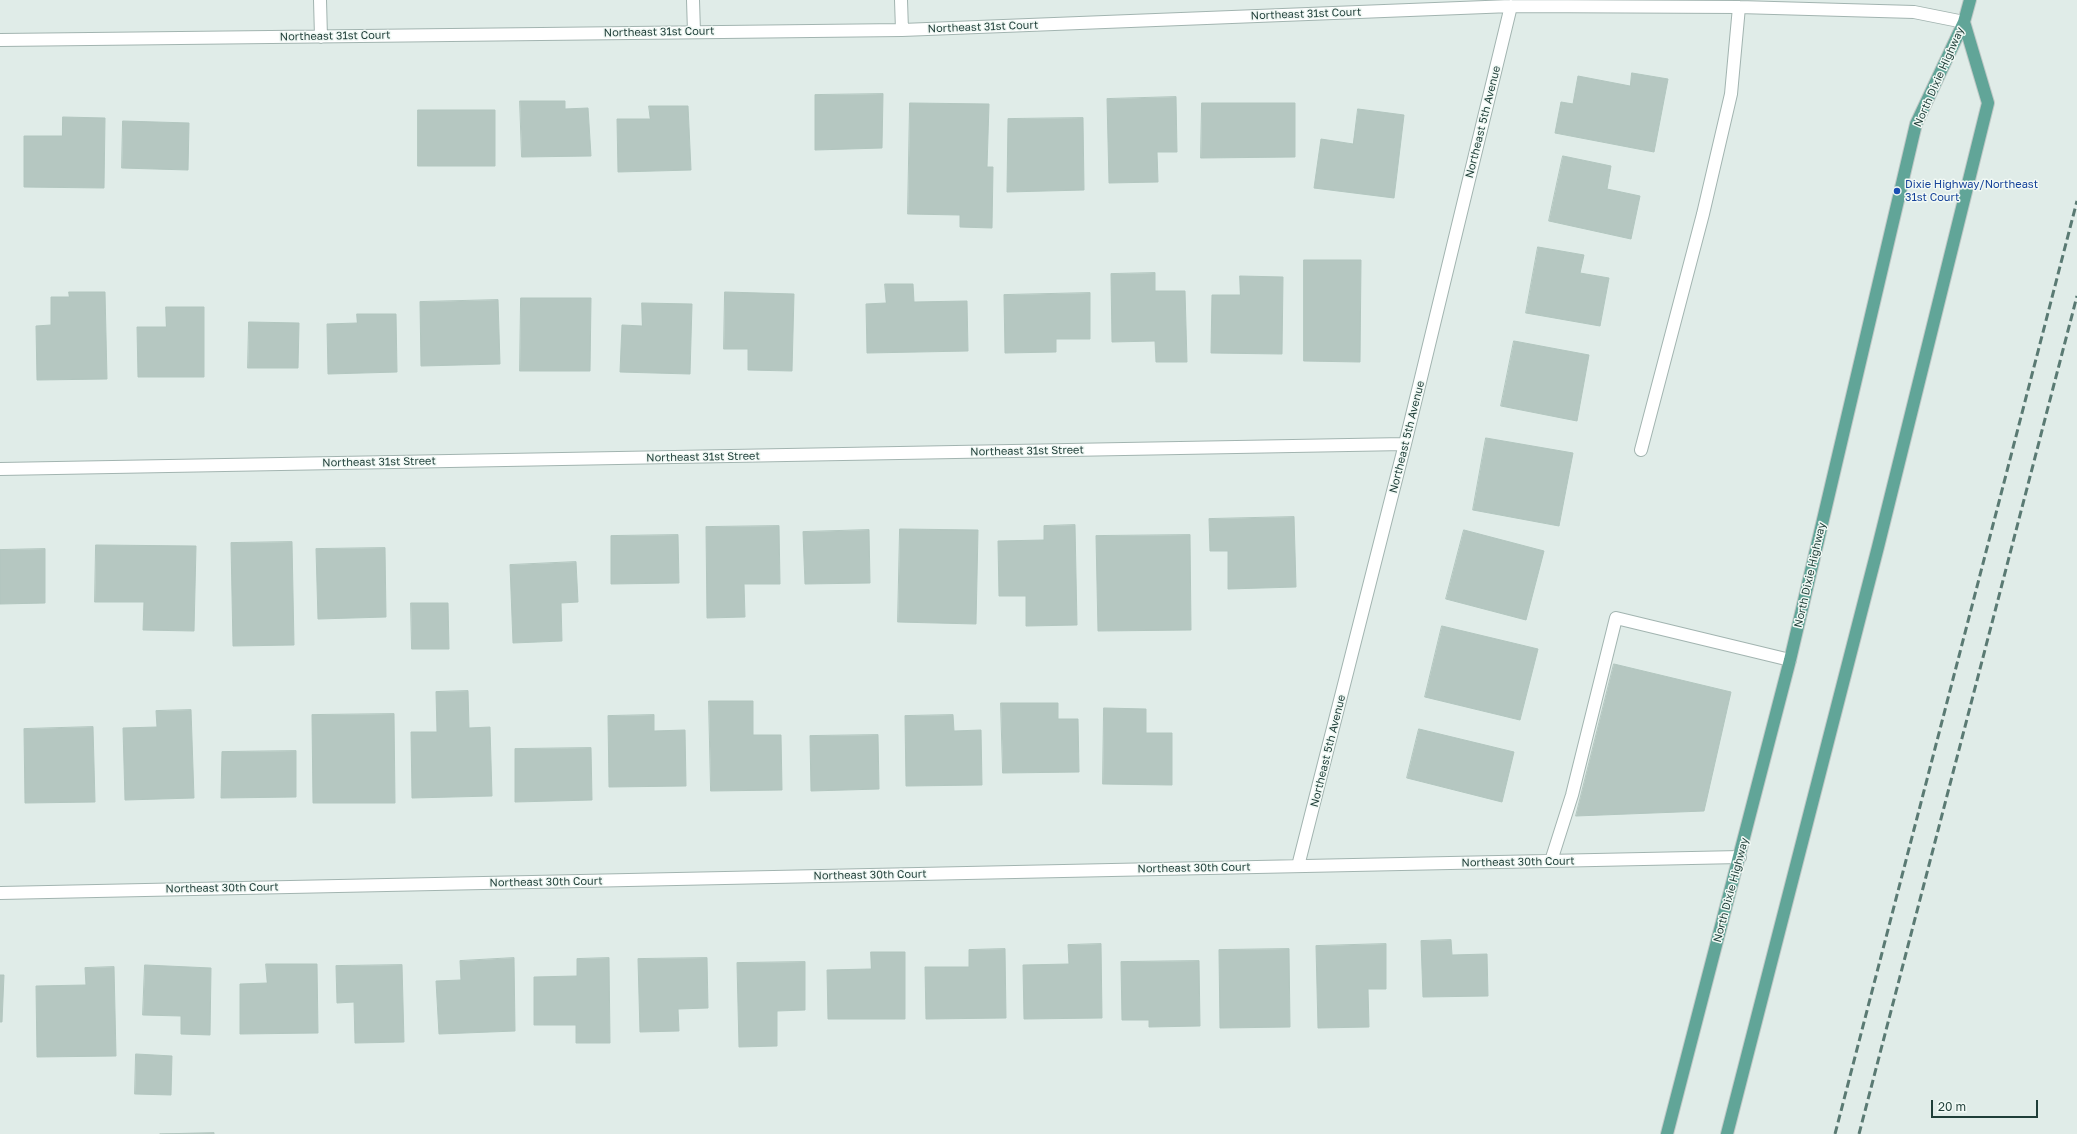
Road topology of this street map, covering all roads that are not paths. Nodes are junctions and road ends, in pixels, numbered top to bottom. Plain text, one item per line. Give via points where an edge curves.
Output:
1 (320, 0) edge
2 (693, 0) edge
3 (901, 0) edge
4 (1970, 0) edge
5 (1511, 6) junction
6 (1739, 7) junction
7 (1964, 22) junction
8 (902, 30) junction
9 (694, 32) junction
10 (321, 37) junction
11 (0, 40) edge
12 (1405, 444) junction
13 (1641, 450) dead end
14 (0, 469) edge
15 (1790, 660) junction
16 (1740, 857) junction
17 (1551, 861) junction
18 (1298, 866) junction
19 (0, 893) edge
20 (1667, 1134) edge
21 (1728, 1134) edge

1 - 10 street
2 - 9 street
3 - 8 street
4 - 7 main road, North Dixie Highway
5 - 6 street, Northeast 31st Court
5 - 8 street, Northeast 31st Court
5 - 12 street, Northeast 5th Avenue
6 - 7 street, Northeast 31st Court via 1914,12
6 - 13 street via 1731,94 1703,214
7 - 15 main road, North Dixie Highway via 1916,124
7 - 21 main road, North Dixie Highway via 1988,103
8 - 9 street, Northeast 31st Court
9 - 10 street, Northeast 31st Court
10 - 11 street, Northeast 31st Court
12 - 14 street, Northeast 31st Street
12 - 18 street, Northeast 5th Avenue
15 - 16 main road, North Dixie Highway
15 - 17 street via 1616,618 1572,794
16 - 17 street, Northeast 30th Court
16 - 20 main road, North Dixie Highway
17 - 18 street, Northeast 30th Court
18 - 19 street, Northeast 30th Court

